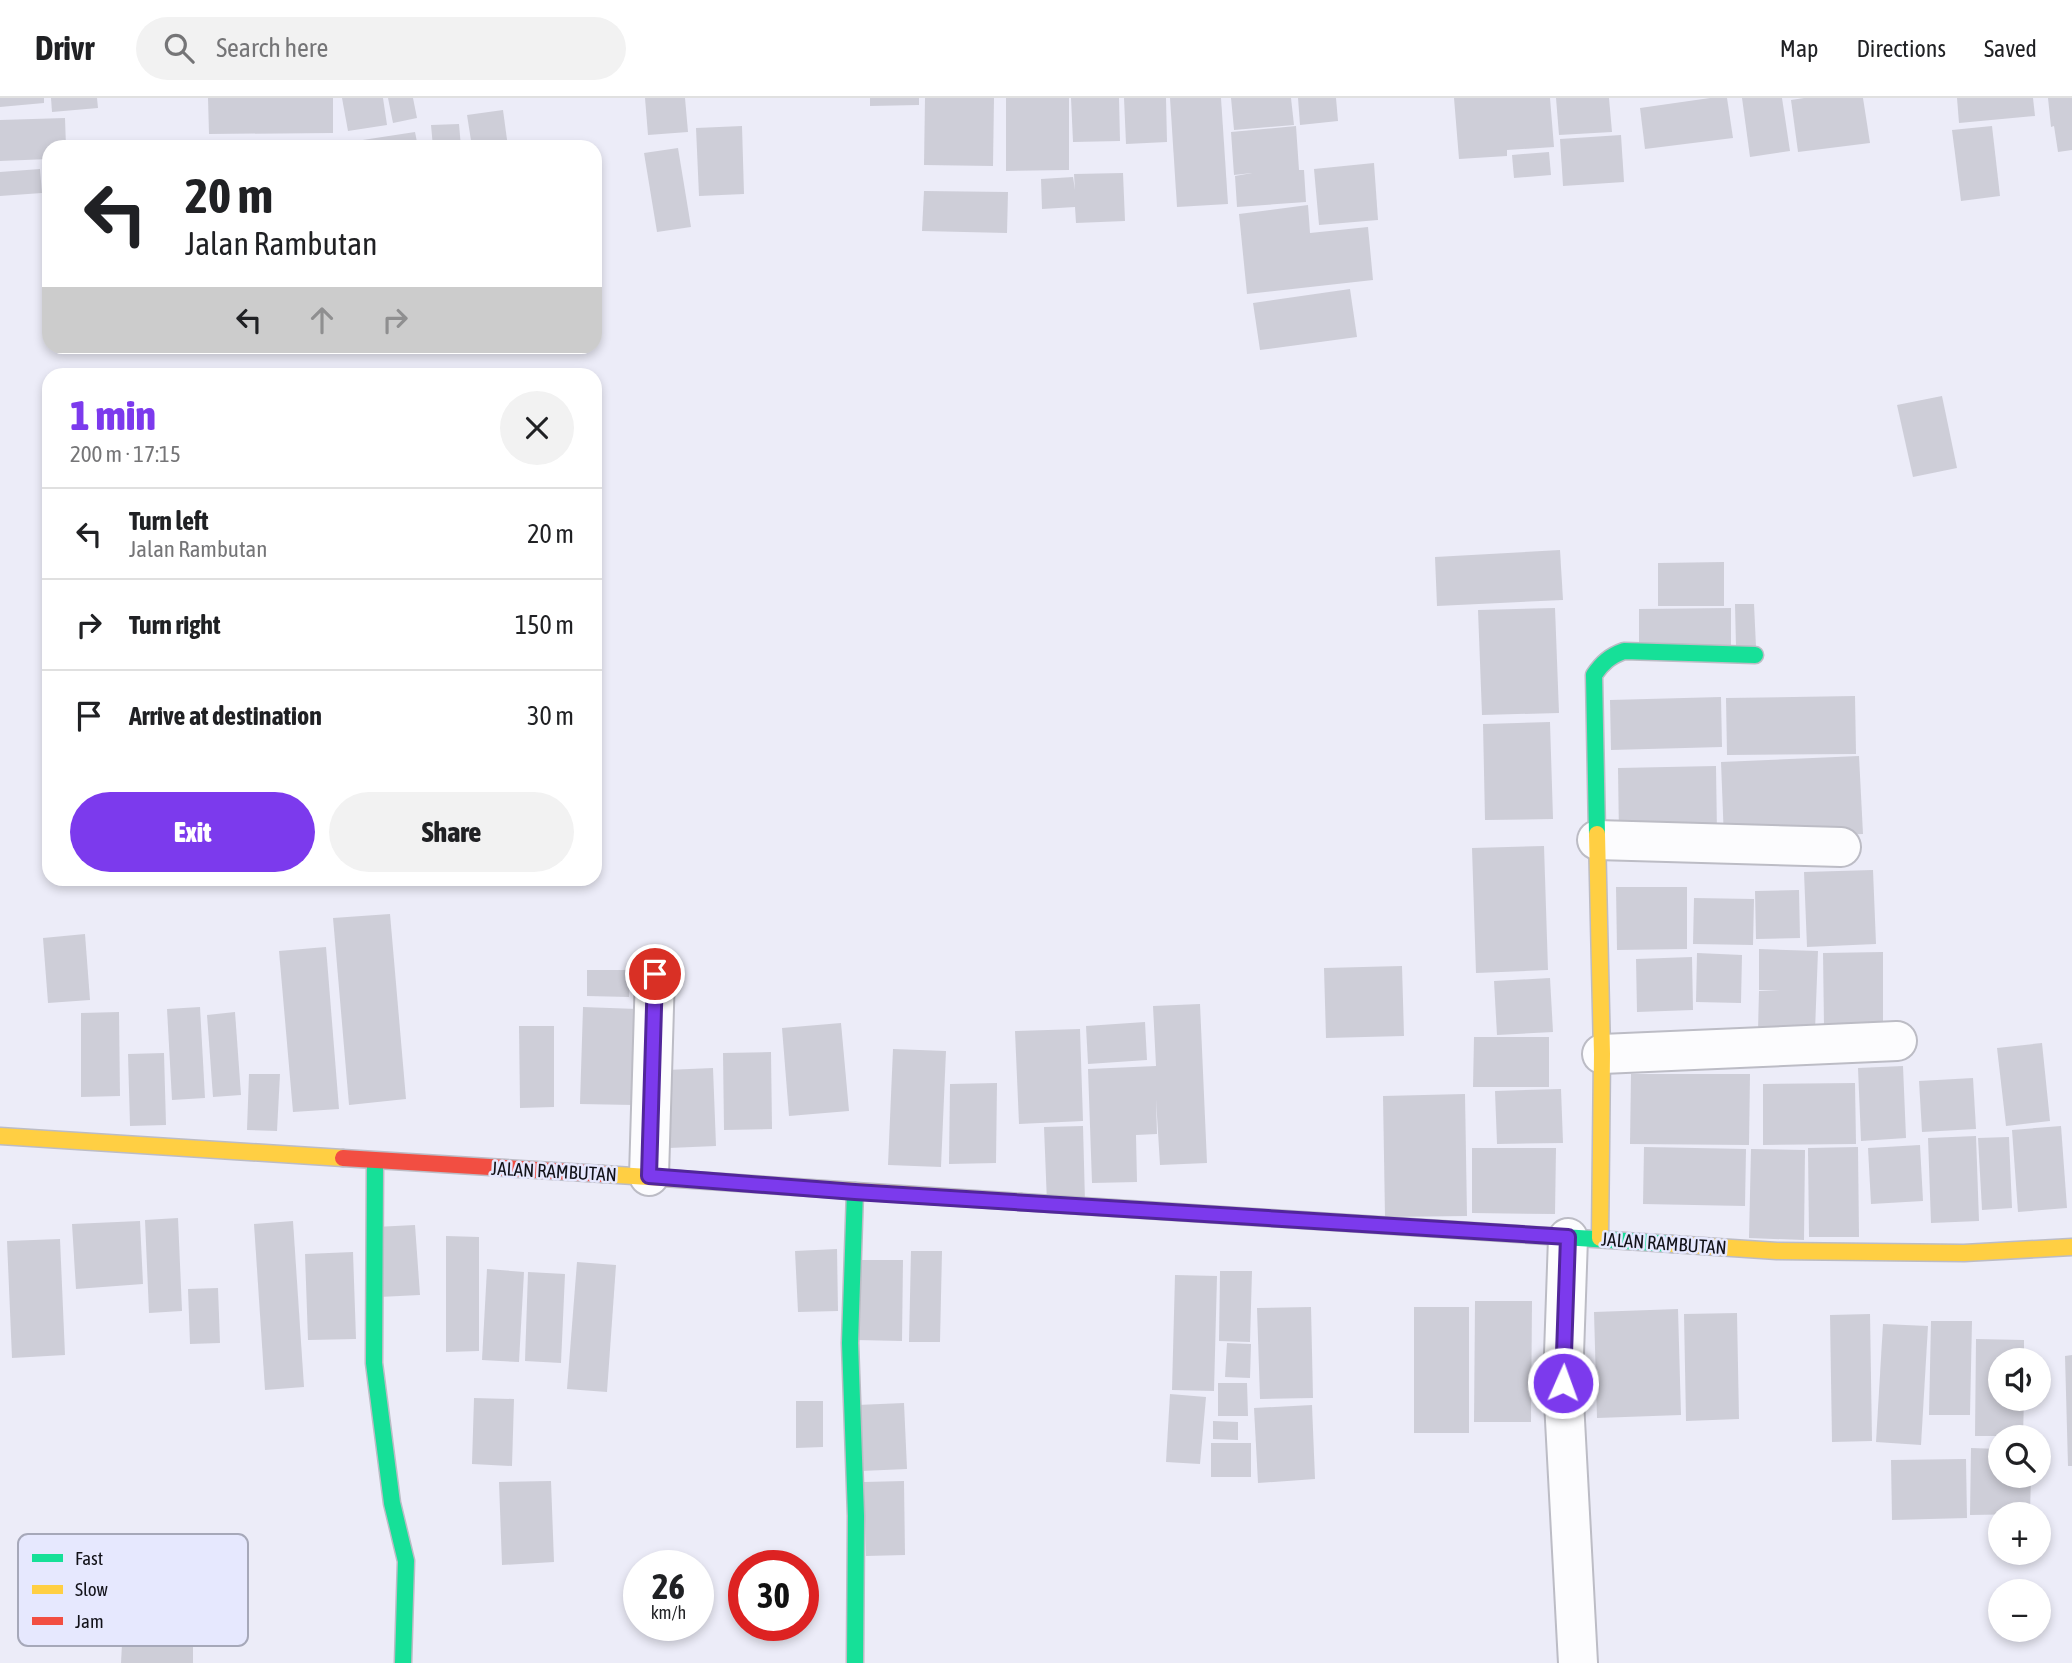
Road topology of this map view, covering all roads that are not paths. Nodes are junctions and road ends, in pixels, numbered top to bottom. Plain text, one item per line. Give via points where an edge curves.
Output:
1 (1755, 655) dead end
2 (1597, 840) junction
3 (1841, 847) dead end
4 (655, 974) dead end
5 (1897, 1041) dead end
6 (1602, 1054) junction
7 (0, 1136) edge
8 (375, 1161) junction
9 (649, 1176) junction
10 (855, 1192) junction
11 (1584, 1238) junction
12 (2072, 1247) edge
13 (404, 1663) edge
14 (855, 1663) edge
15 (1578, 1663) edge

1 - 2 street via 1624,651 1599,666 1593,690
2 - 3 street
2 - 6 street
4 - 9 street
5 - 6 street
6 - 11 street
7 - 8 street, JALAN RAMBUTAN
8 - 9 street, JALAN RAMBUTAN
8 - 13 street via 374,1363 392,1503 406,1561
9 - 10 street, JALAN RAMBUTAN
10 - 11 street, JALAN RAMBUTAN
10 - 14 street via 850,1343
11 - 12 street, JALAN RAMBUTAN via 1777,1251 1964,1253
11 - 15 street via 1563,1383

